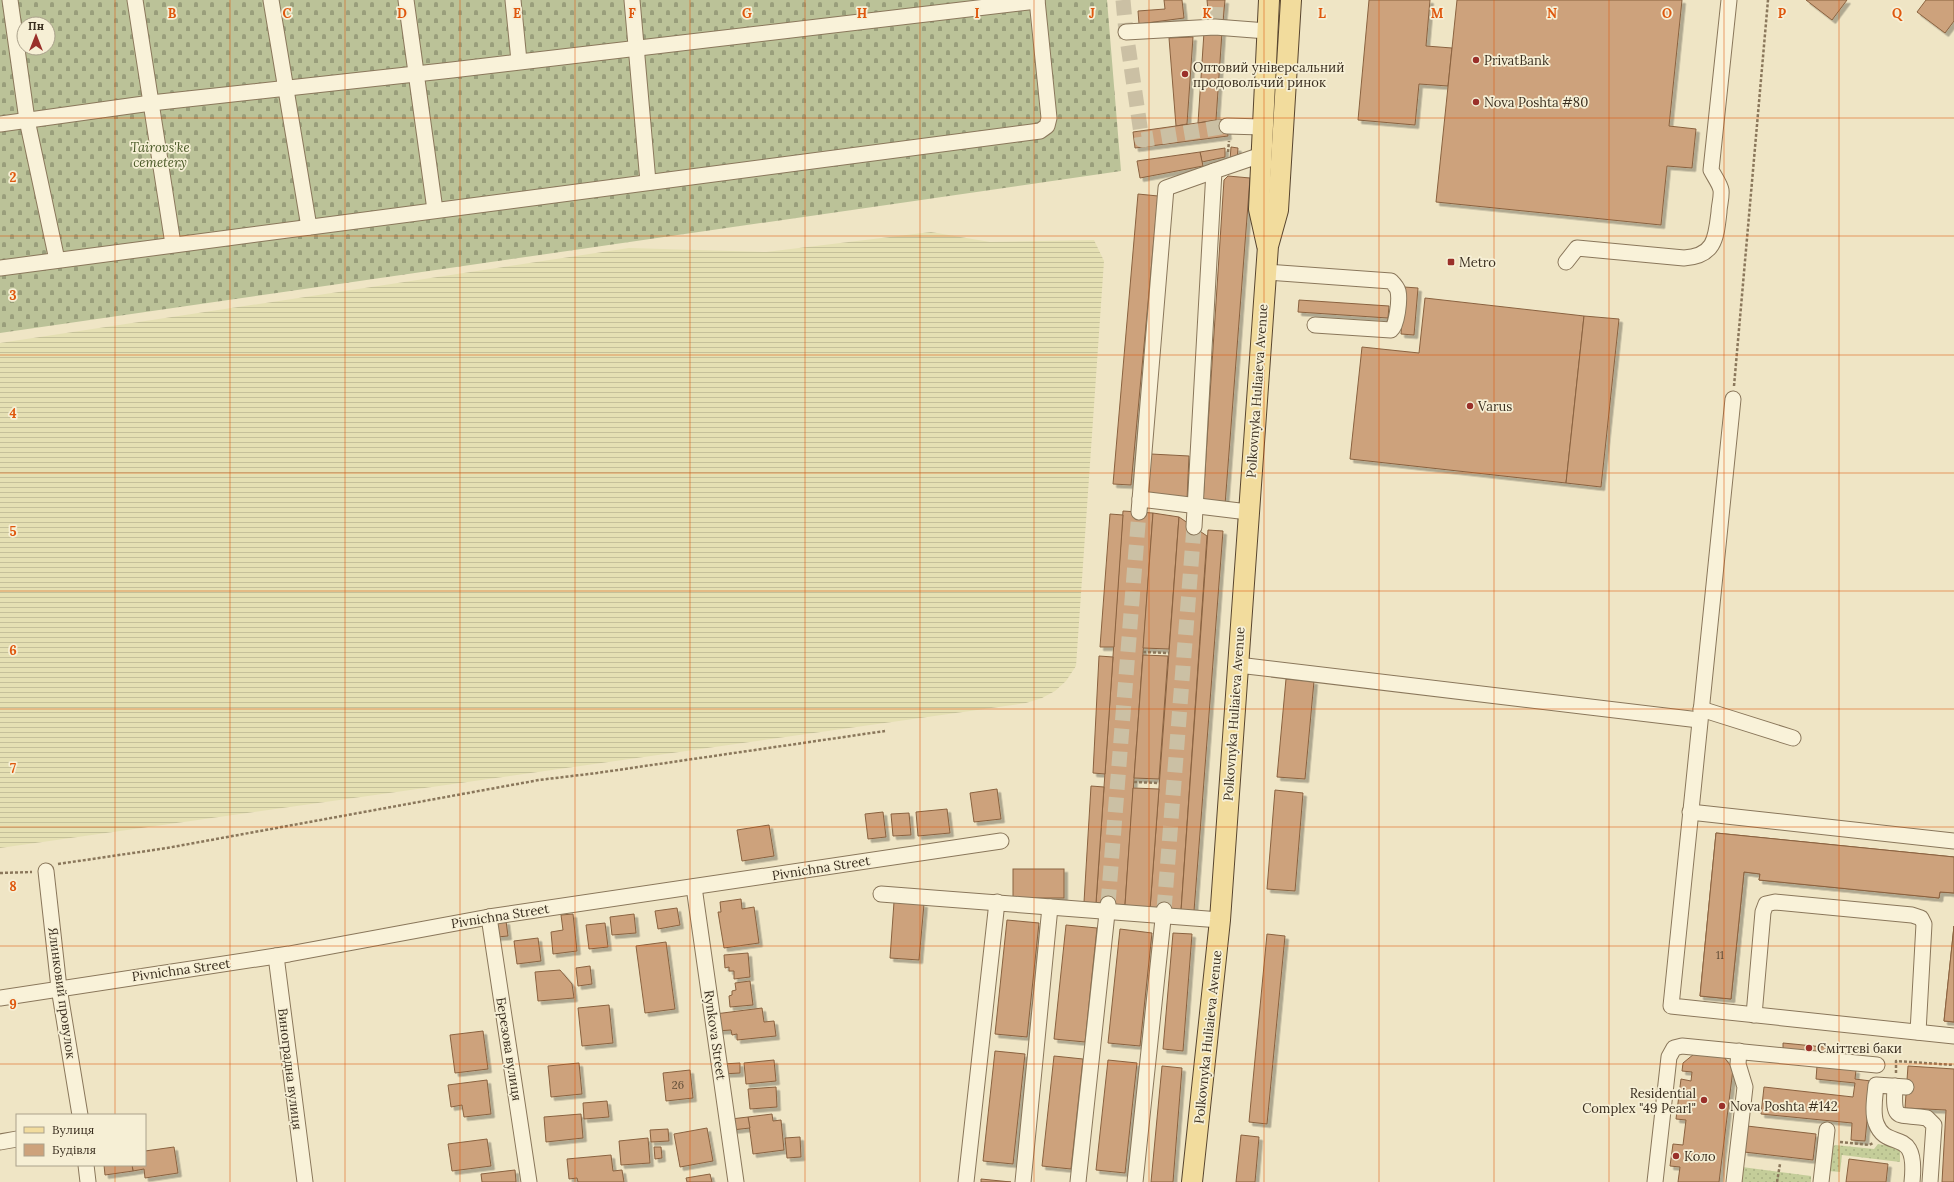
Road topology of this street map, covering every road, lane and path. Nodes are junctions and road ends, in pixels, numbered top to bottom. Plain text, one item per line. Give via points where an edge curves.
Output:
1 (10, 0) edge
2 (135, 0) edge
3 (271, 0) edge
4 (406, 0) edge
5 (512, 0) edge
6 (632, 0) edge
7 (1037, 0) edge
8 (1269, 0) edge
9 (1290, 0) edge
10 (1729, 0) edge
11 (1768, 0) edge
12 (1267, 31) junction
13 (1126, 32) dead end
14 (636, 47) junction
15 (519, 61) junction
16 (417, 74) junction
17 (286, 88) junction
18 (151, 103) junction
19 (27, 120) junction
20 (0, 124) edge
21 (1228, 126) joint
22 (1262, 127) junction
23 (1261, 155) junction
24 (1221, 169) junction
25 (648, 182) junction
26 (435, 210) junction
27 (308, 227) junction
28 (173, 244) junction
29 (1268, 246) junction
30 (57, 260) junction
31 (1566, 262) dead end
32 (0, 268) edge
33 (1266, 272) junction
34 (1314, 325) dead end
35 (1733, 400) joint
36 (1196, 506) junction
37 (1248, 512) junction
38 (1194, 527) tunnel mouth
39 (1143, 652) dead end
40 (1169, 653) dead end
41 (1238, 666) junction
42 (1700, 714) junction
43 (885, 731) dead end
44 (1793, 738) dead end
45 (1134, 782) dead end
46 (1159, 783) dead end
47 (1690, 812) junction
48 (1001, 841) dead end
49 (1954, 841) edge
50 (46, 871) junction
51 (0, 873) edge
52 (694, 888) junction
53 (881, 894) dead end
54 (997, 902) junction
55 (1050, 907) junction
56 (1108, 908) junction
57 (1164, 912) junction
58 (489, 917) junction
59 (1220, 920) junction
60 (276, 956) junction
61 (59, 988) junction
62 (0, 998) edge
63 (1754, 1015) junction
64 (1918, 1032) junction
65 (1954, 1036) edge
66 (1739, 1051) junction
67 (1877, 1065) dead end
68 (1954, 1065) edge
69 (1901, 1087) junction
70 (80, 1114) edge
71 (1882, 1132) junction
72 (1826, 1135) joint
73 (16, 1139) edge
74 (0, 1142) edge
75 (1780, 1164) dead end
76 (86, 1166) edge
77 (88, 1182) edge
78 (305, 1182) edge
79 (529, 1182) edge
80 (736, 1182) edge
81 (966, 1182) edge
82 (1023, 1182) edge
83 (1078, 1182) edge
84 (1135, 1182) edge
85 (1192, 1182) edge
86 (1655, 1182) edge
87 (1734, 1182) edge
88 (1777, 1182) edge
89 (1821, 1182) edge
90 (1912, 1182) edge
91 (1930, 1182) edge

1 - 19 street
2 - 18 street
3 - 17 street
4 - 16 street
5 - 15 street
6 - 14 street
7 - 14 street
7 - 25 street via 1049,118 1047,126 1040,131
8 - 12 main road, Polkovnyka Huliaieva Avenue
9 - 29 main road, Polkovnyka Huliaieva Avenue via 1278,210
10 - 31 street via 1711,170 1721,190 1717,234 1713,244 1697,257 1684,258 1577,248
11 - 35 path
12 - 13 street via 1215,24
12 - 22 main road, Polkovnyka Huliaieva Avenue
14 - 15 street
14 - 25 street
15 - 16 street
16 - 17 street
16 - 26 street
17 - 18 street
17 - 27 street
18 - 19 street
18 - 28 street
19 - 20 street
19 - 30 street
21 - 22 street
21 - 24 path
22 - 23 main road, Polkovnyka Huliaieva Avenue
23 - 24 street
23 - 29 main road, Polkovnyka Huliaieva Avenue via 1259,209
24 - 36 street
24 - 36 street via 1166,188 1140,505
25 - 26 street
26 - 27 street
27 - 28 street
28 - 30 street
29 - 33 main road, Polkovnyka Huliaieva Avenue
30 - 32 street
33 - 34 street via 1390,281 1396,286 1396,322 1395,327 1390,330
33 - 37 main road, Polkovnyka Huliaieva Avenue
35 - 42 street
36 - 37 street
36 - 38 street
37 - 41 main road, Polkovnyka Huliaieva Avenue
39 - 40 path
41 - 42 street
41 - 59 main road, Polkovnyka Huliaieva Avenue
42 - 44 street
42 - 47 street
43 - 50 path via 490,788 166,848 54,864
45 - 46 path
47 - 49 street
47 - 63 street via 1670,1006
48 - 52 street, Pivnichna Street
50 - 51 path
50 - 61 street, Ялинковий провулок
52 - 58 street, Pivnichna Street
52 - 80 street, Rynkova Street
53 - 54 street
54 - 55 street
54 - 81 street
55 - 56 street
55 - 82 street
56 - 57 street
56 - 83 street
57 - 59 street
57 - 84 street
58 - 60 street, Pivnichna Street
58 - 79 street, Березова вулиця
59 - 85 main road, Polkovnyka Huliaieva Avenue
60 - 61 street, Pivnichna Street
60 - 78 street, Виноградна вулиця
61 - 62 street, Pivnichna Street
61 - 70 street, Ялинковий провулок
63 - 64 street
63 - 64 street via 1763,912 1766,904 1775,902 1912,915 1921,918 1924,924
64 - 65 street
66 - 67 street
66 - 86 street via 1682,1046 1672,1050
66 - 87 street via 1738,1064 1745,1087
68 - 69 path via 1896,1061
69 - 71 street via 1876,1085 1874,1119
69 - 91 street via 1894,1106 1896,1112 1901,1116 1927,1118 1934,1125
71 - 72 path via 1875,1142 1869,1145
71 - 90 street via 1903,1142 1910,1150 1914,1163
72 - 89 street
73 - 74 street
75 - 88 path
76 - 77 street

